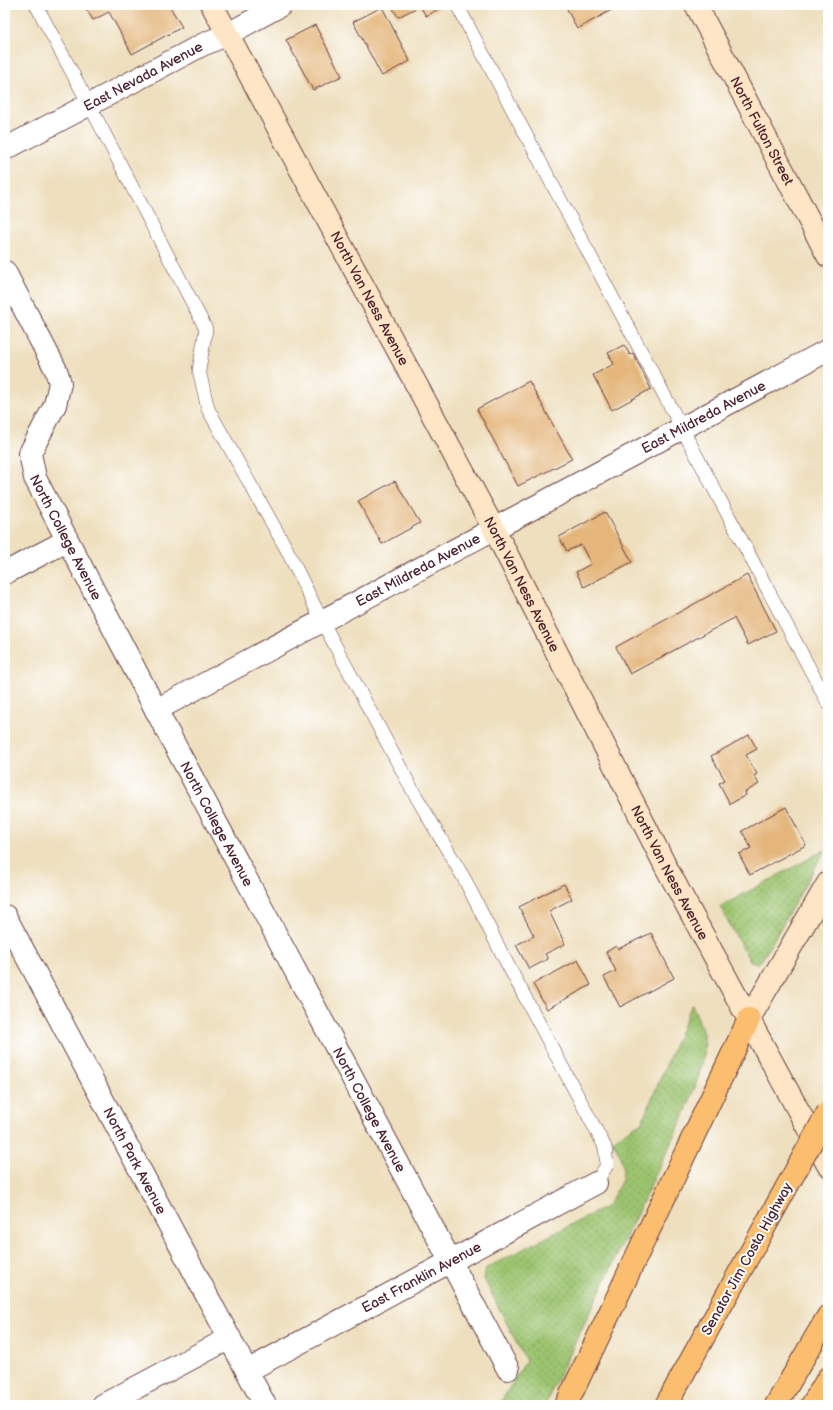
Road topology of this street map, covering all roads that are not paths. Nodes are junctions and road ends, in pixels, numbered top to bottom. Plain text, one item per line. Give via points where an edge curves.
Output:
1 (36, 5) edge
2 (212, 5) edge
3 (281, 5) edge
4 (457, 5) edge
5 (696, 5) edge
6 (228, 34) junction
7 (90, 104) junction
8 (5, 149) edge
9 (828, 256) edge
10 (5, 272) edge
11 (828, 350) edge
12 (682, 428) junction
13 (494, 529) junction
14 (66, 541) junction
15 (5, 573) edge
16 (322, 621) junction
17 (828, 703) edge
18 (156, 710) junction
19 (828, 883) edge
20 (5, 916) edge
21 (748, 1019) junction
22 (828, 1112) edge
23 (828, 1165) edge
24 (596, 1183) joint
25 (450, 1261) junction
26 (825, 1322) edge
27 (230, 1338) junction
28 (508, 1369) dead end
29 (247, 1371) junction
30 (828, 1378) edge
31 (104, 1405) edge
32 (266, 1405) edge
33 (566, 1405) edge
34 (666, 1405) edge
35 (776, 1405) edge
36 (812, 1405) edge

1 - 7 lane
2 - 6 main road, North Van Ness Avenue
3 - 6 street, East Nevada Avenue
4 - 12 lane
5 - 9 main road, North Fulton Street
6 - 7 street, East Nevada Avenue
6 - 13 main road, North Van Ness Avenue
7 - 8 street, East Nevada Avenue
7 - 16 lane via 206,329 198,370 208,409 286,548
10 - 14 street, North College Avenue via 56,370 60,383 55,405 30,453 34,478
11 - 12 street, East Mildreda Avenue
12 - 13 street, East Mildreda Avenue
12 - 17 lane
13 - 16 street, East Mildreda Avenue
13 - 21 main road, North Van Ness Avenue via 667,869
14 - 15 street
14 - 18 street, North College Avenue
16 - 18 street, East Mildreda Avenue
16 - 24 lane via 413,791 465,880 605,1147 607,1165
18 - 25 street, North College Avenue
19 - 21 main road
20 - 27 street, North Park Avenue
21 - 23 main road, North Van Ness Avenue
21 - 33 highway
22 - 34 highway, Senator Jim Costa Highway, bridge
24 - 25 street, East Franklin Avenue
25 - 28 street, North College Avenue
25 - 29 street, East Franklin Avenue
26 - 35 highway
27 - 29 street, North Park Avenue
27 - 31 street
29 - 32 street, North Park Avenue
30 - 36 highway

